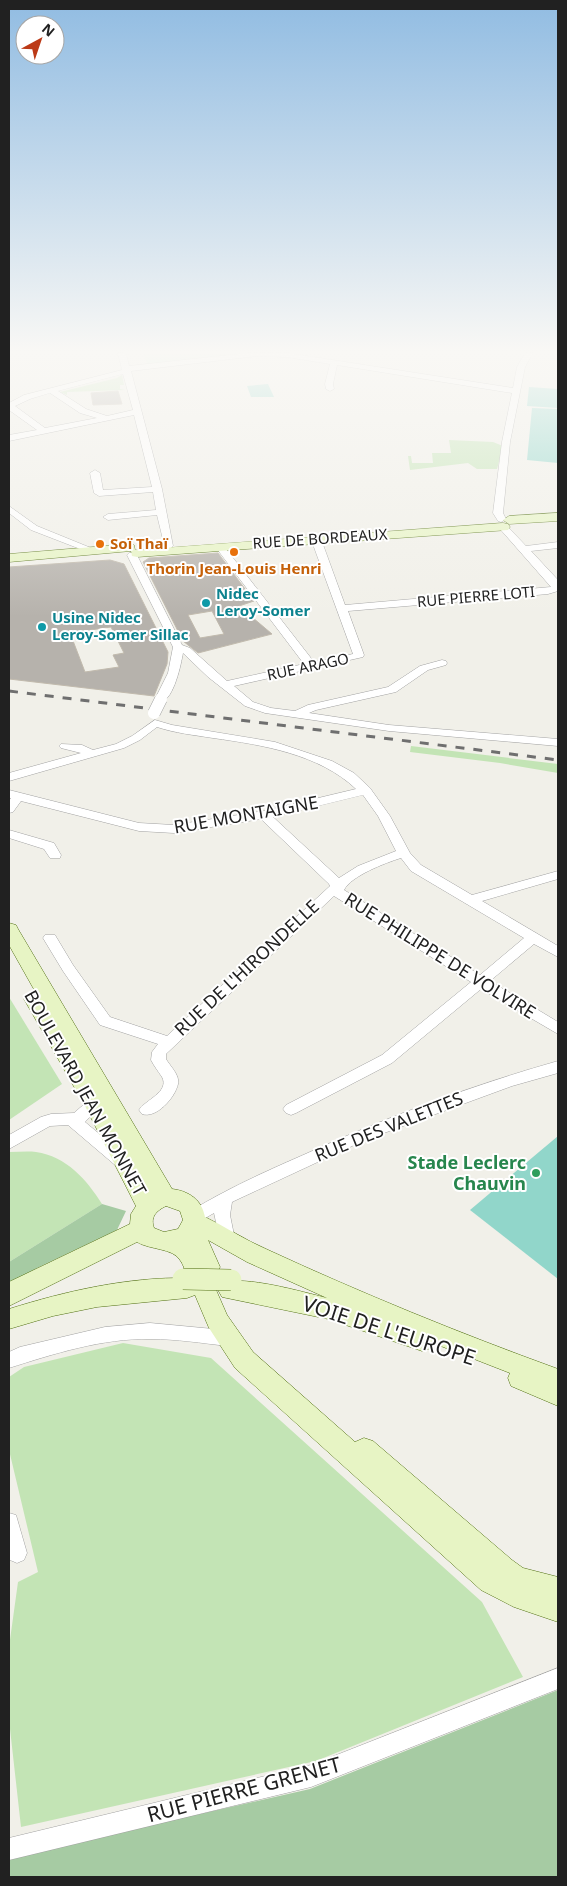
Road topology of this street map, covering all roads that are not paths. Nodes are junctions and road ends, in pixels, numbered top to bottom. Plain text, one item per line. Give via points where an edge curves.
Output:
1 (145, 441) edge
2 (506, 441) edge
3 (95, 473) dead end
4 (157, 489) junction
5 (9, 510) edge
6 (162, 512) junction
7 (108, 517) dead end
8 (558, 519) edge
9 (504, 522) junction
10 (316, 539) junction
11 (558, 545) edge
12 (168, 546) junction
13 (220, 546) junction
14 (524, 549) junction
15 (91, 550) junction
16 (132, 552) junction
17 (9, 558) edge
18 (9, 564) edge
19 (342, 608) junction
20 (178, 647) junction
21 (442, 663) dead end
22 (312, 666) junction
23 (224, 685) junction
24 (297, 715) junction
25 (155, 718) junction
26 (558, 743) edge
27 (65, 746) dead end
28 (93, 754) junction
29 (9, 776) edge
30 (365, 790) junction
31 (14, 796) edge
32 (9, 809) edge
33 (264, 815) junction
34 (9, 834) edge
35 (402, 853) junction
36 (55, 855) dead end
37 (558, 876) edge
38 (336, 886) junction
39 (470, 901) junction
40 (9, 929) edge
41 (50, 938) dead end
42 (533, 938) junction
43 (558, 952) edge
44 (9, 955) edge
45 (481, 982) junction
46 (558, 1029) edge
47 (169, 1042) junction
48 (558, 1067) edge
49 (94, 1104) junction
50 (291, 1109) dead end
51 (147, 1110) dead end
52 (72, 1120) junction
53 (9, 1143) edge
54 (128, 1166) junction
55 (224, 1198) junction
56 (179, 1217) junction
57 (142, 1229) junction
58 (227, 1240) junction
59 (185, 1283) junction
60 (9, 1296) edge
61 (9, 1310) edge
62 (9, 1319) edge
63 (228, 1329) junction
64 (9, 1360) edge
65 (498, 1363) junction
66 (558, 1380) edge
67 (558, 1390) edge
68 (558, 1395) edge
69 (9, 1522) edge
70 (17, 1553) dead end
71 (558, 1591) edge
72 (558, 1608) edge
73 (558, 1679) edge
74 (9, 1849) edge

1 - 4 street
2 - 9 street via 498,513
3 - 4 street via 99,493
4 - 6 street
5 - 15 street via 34,528
6 - 7 street
6 - 12 street
8 - 9 main road, RUE DE BORDEAUX
9 - 10 main road, RUE DE BORDEAUX
9 - 12 main road, RUE DE BORDEAUX
9 - 14 street, RUE PIERRE LOTI
10 - 13 main road, RUE DE BORDEAUX
10 - 19 street, RUE ARAGO
11 - 14 street
12 - 16 main road, RUE DE BORDEAUX
13 - 16 main road, RUE DE BORDEAUX
13 - 22 street
14 - 19 street, RUE PIERRE LOTI via 557,585 556,589
15 - 16 main road, RUE DE BORDEAUX
15 - 17 main road, RUE DE BORDEAUX
16 - 18 main road, RUE DE BORDEAUX
16 - 20 street
19 - 22 street, RUE ARAGO via 359,654
20 - 23 street via 186,650
20 - 25 street, bridge via 174,672
21 - 24 street via 416,673 392,690 312,707
22 - 23 street, RUE ARAGO
23 - 24 street via 254,707
24 - 26 street via 389,728
25 - 28 street via 131,742
25 - 30 street via 170,728 288,750 347,774
27 - 28 street
28 - 29 street
30 - 33 street, RUE MONTAIGNE via 336,800
30 - 35 street via 384,816
31 - 32 street
31 - 33 street, RUE MONTAIGNE via 154,829 190,827
33 - 38 street, RUE PHILIPPE DE VOLVIRE
34 - 36 street via 49,846
35 - 38 street, RUE DE L'HIRONDELLE via 386,858
35 - 39 street via 416,868
37 - 39 street
38 - 45 street, RUE PHILIPPE DE VOLVIRE via 338,892
38 - 47 street, RUE DE L'HIRONDELLE
39 - 42 street
40 - 56 main road
41 - 47 street via 105,1021
42 - 43 street
42 - 45 street
44 - 49 main road, BOULEVARD JEAN MONNET
45 - 46 street, RUE PHILIPPE DE VOLVIRE
45 - 50 street via 387,1059
47 - 51 street, RUE DE L'HIRONDELLE via 159,1052 158,1060 171,1083 163,1098
48 - 55 street, RUE DES VALETTES via 359,1136
49 - 52 street via 83,1116
49 - 54 main road, BOULEVARD JEAN MONNET
52 - 53 street via 50,1120
52 - 54 street
54 - 56 main road, BOULEVARD JEAN MONNET
55 - 56 street, RUE DES VALETTES
55 - 58 street via 222,1215
56 - 57 main road via 141,1214
56 - 57 main road via 166,1242 151,1238
56 - 58 main road
56 - 63 main road via 189,1253
57 - 60 main road via 18,1288
58 - 65 main road
59 - 61 main road, VOIE DE L'EUROPE via 120,1282 49,1297
59 - 62 main road, VOIE DE L'EUROPE via 101,1295
59 - 65 main road, VOIE DE L'EUROPE via 230,1285 299,1300 355,1315
63 - 64 street via 106,1335
63 - 71 main road via 502,1570 517,1580
63 - 72 main road via 244,1360 490,1580 513,1594
65 - 66 main road
65 - 67 main road, VOIE DE L'EUROPE
65 - 68 main road
69 - 70 street
73 - 74 street, RUE PIERRE GRENET via 311,1776

